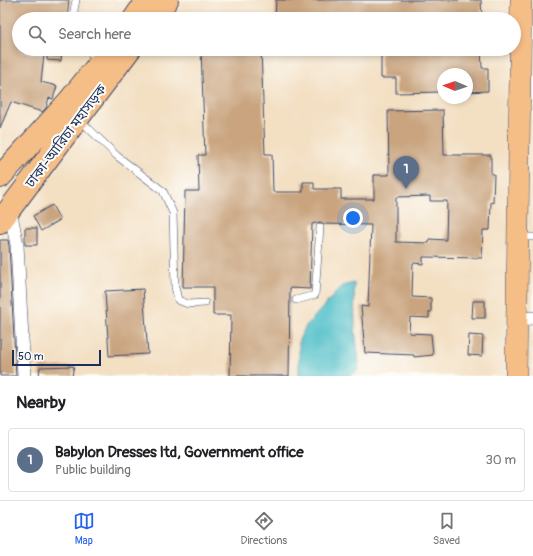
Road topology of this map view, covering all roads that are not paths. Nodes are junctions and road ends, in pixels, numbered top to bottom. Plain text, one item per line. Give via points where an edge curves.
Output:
1 (76, 0) edge
2 (147, 0) edge
3 (167, 0) edge
4 (506, 0) edge
5 (520, 0) edge
6 (74, 12) edge
7 (139, 12) edge
8 (158, 12) edge
9 (506, 12) edge
10 (520, 12) edge
11 (521, 40) edge
12 (98, 56) edge
13 (125, 56) edge
14 (506, 56) edge
15 (79, 118) junction
16 (0, 174) edge
17 (5, 216) edge
18 (320, 227) dead end
19 (526, 237) edge
20 (296, 300) dead end
21 (205, 303) dead end
22 (525, 319) edge
23 (24, 376) edge
24 (503, 376) edge
25 (516, 376) edge

1 - 6 lane
2 - 7 highway
3 - 8 highway
4 - 9 main road
5 - 10 main road
11 - 19 main road
12 - 16 highway via 69,101
13 - 15 highway, ঢাকা-আরিচা মহাসড়ক
14 - 24 main road
15 - 17 highway, ঢাকা-আরিচা মহাসড়ক
15 - 21 lane via 117,156 162,191 173,213 175,287 178,300 188,304
17 - 23 street via 17,244
18 - 20 lane via 315,295
19 - 22 main road
22 - 25 main road

